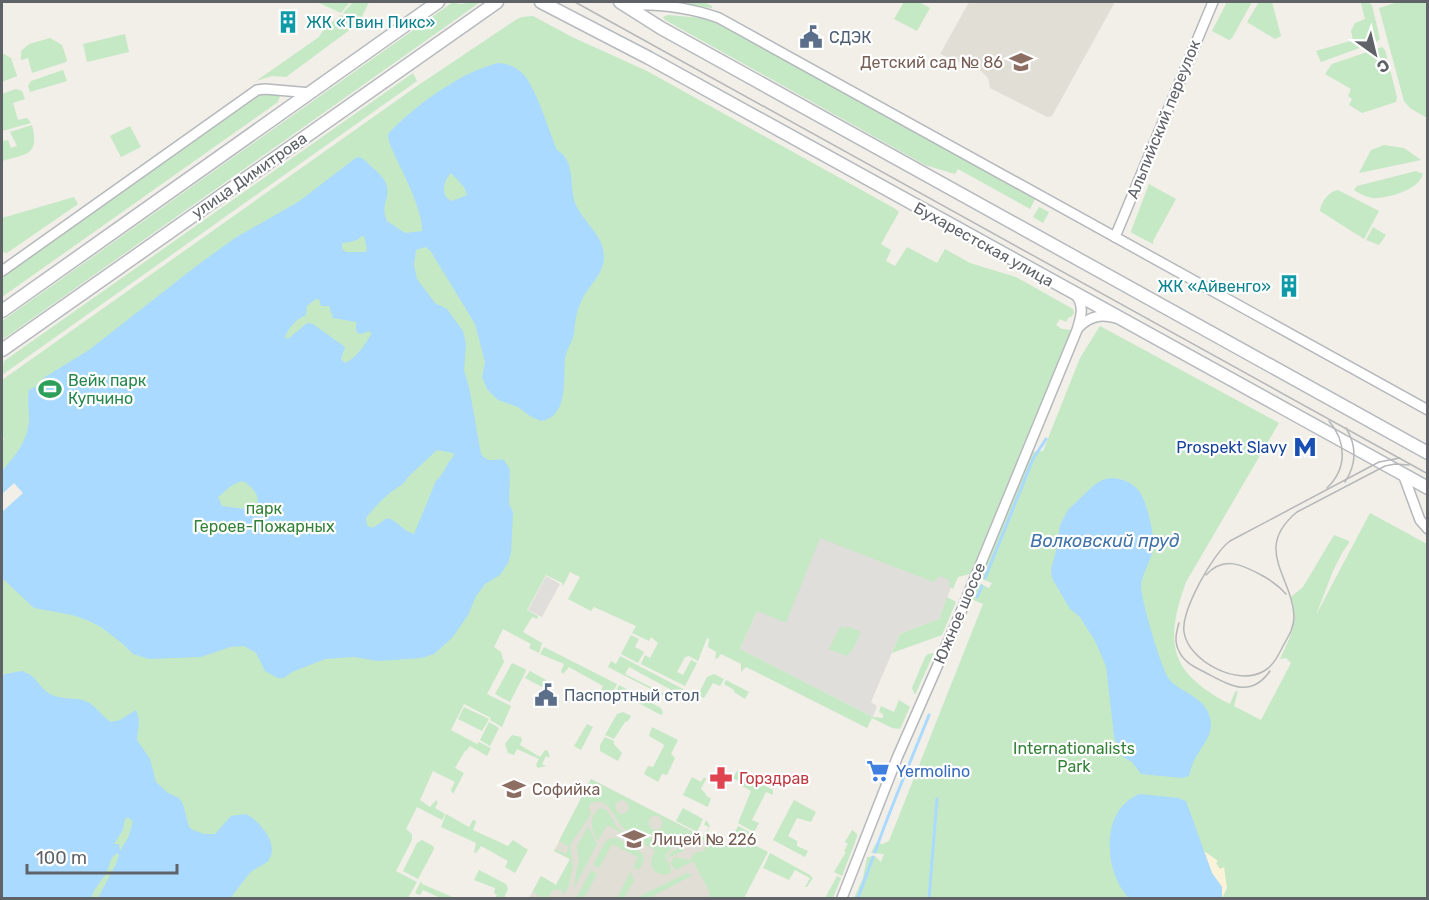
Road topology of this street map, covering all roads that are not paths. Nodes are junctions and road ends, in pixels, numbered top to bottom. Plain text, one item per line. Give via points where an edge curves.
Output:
1 (438, 2) edge
2 (497, 2) edge
3 (541, 2) edge
4 (1213, 2) edge
5 (624, 3) edge
6 (310, 93) junction
7 (1115, 237) junction
8 (2, 271) edge
9 (1075, 294) junction
10 (2, 311) edge
11 (1120, 320) junction
12 (1078, 329) junction
13 (2, 350) edge
14 (1428, 410) edge
15 (1428, 453) edge
16 (1403, 474) junction
17 (1428, 488) edge
18 (1428, 529) edge
19 (842, 898) edge

1 - 6 main road, улица Димитрова
2 - 13 main road, улица Димитрова
3 - 9 main road, Бухарестская улица
4 - 7 street, Альпийский переулок
5 - 7 street, Бухарестская улица via 704,12 719,18
5 - 15 main road, Бухарестская улица via 736,70
6 - 8 street via 257,90
6 - 10 main road, улица Димитрова
7 - 14 street, Бухарестская улица
9 - 11 main road, Бухарестская улица
9 - 12 street, Южное шоссе via 1082,308
11 - 12 street via 1094,316
11 - 16 main road, Бухарестская улица
12 - 19 street, Южное шоссе
16 - 17 main road, Бухарестская улица
16 - 18 street via 1420,520

